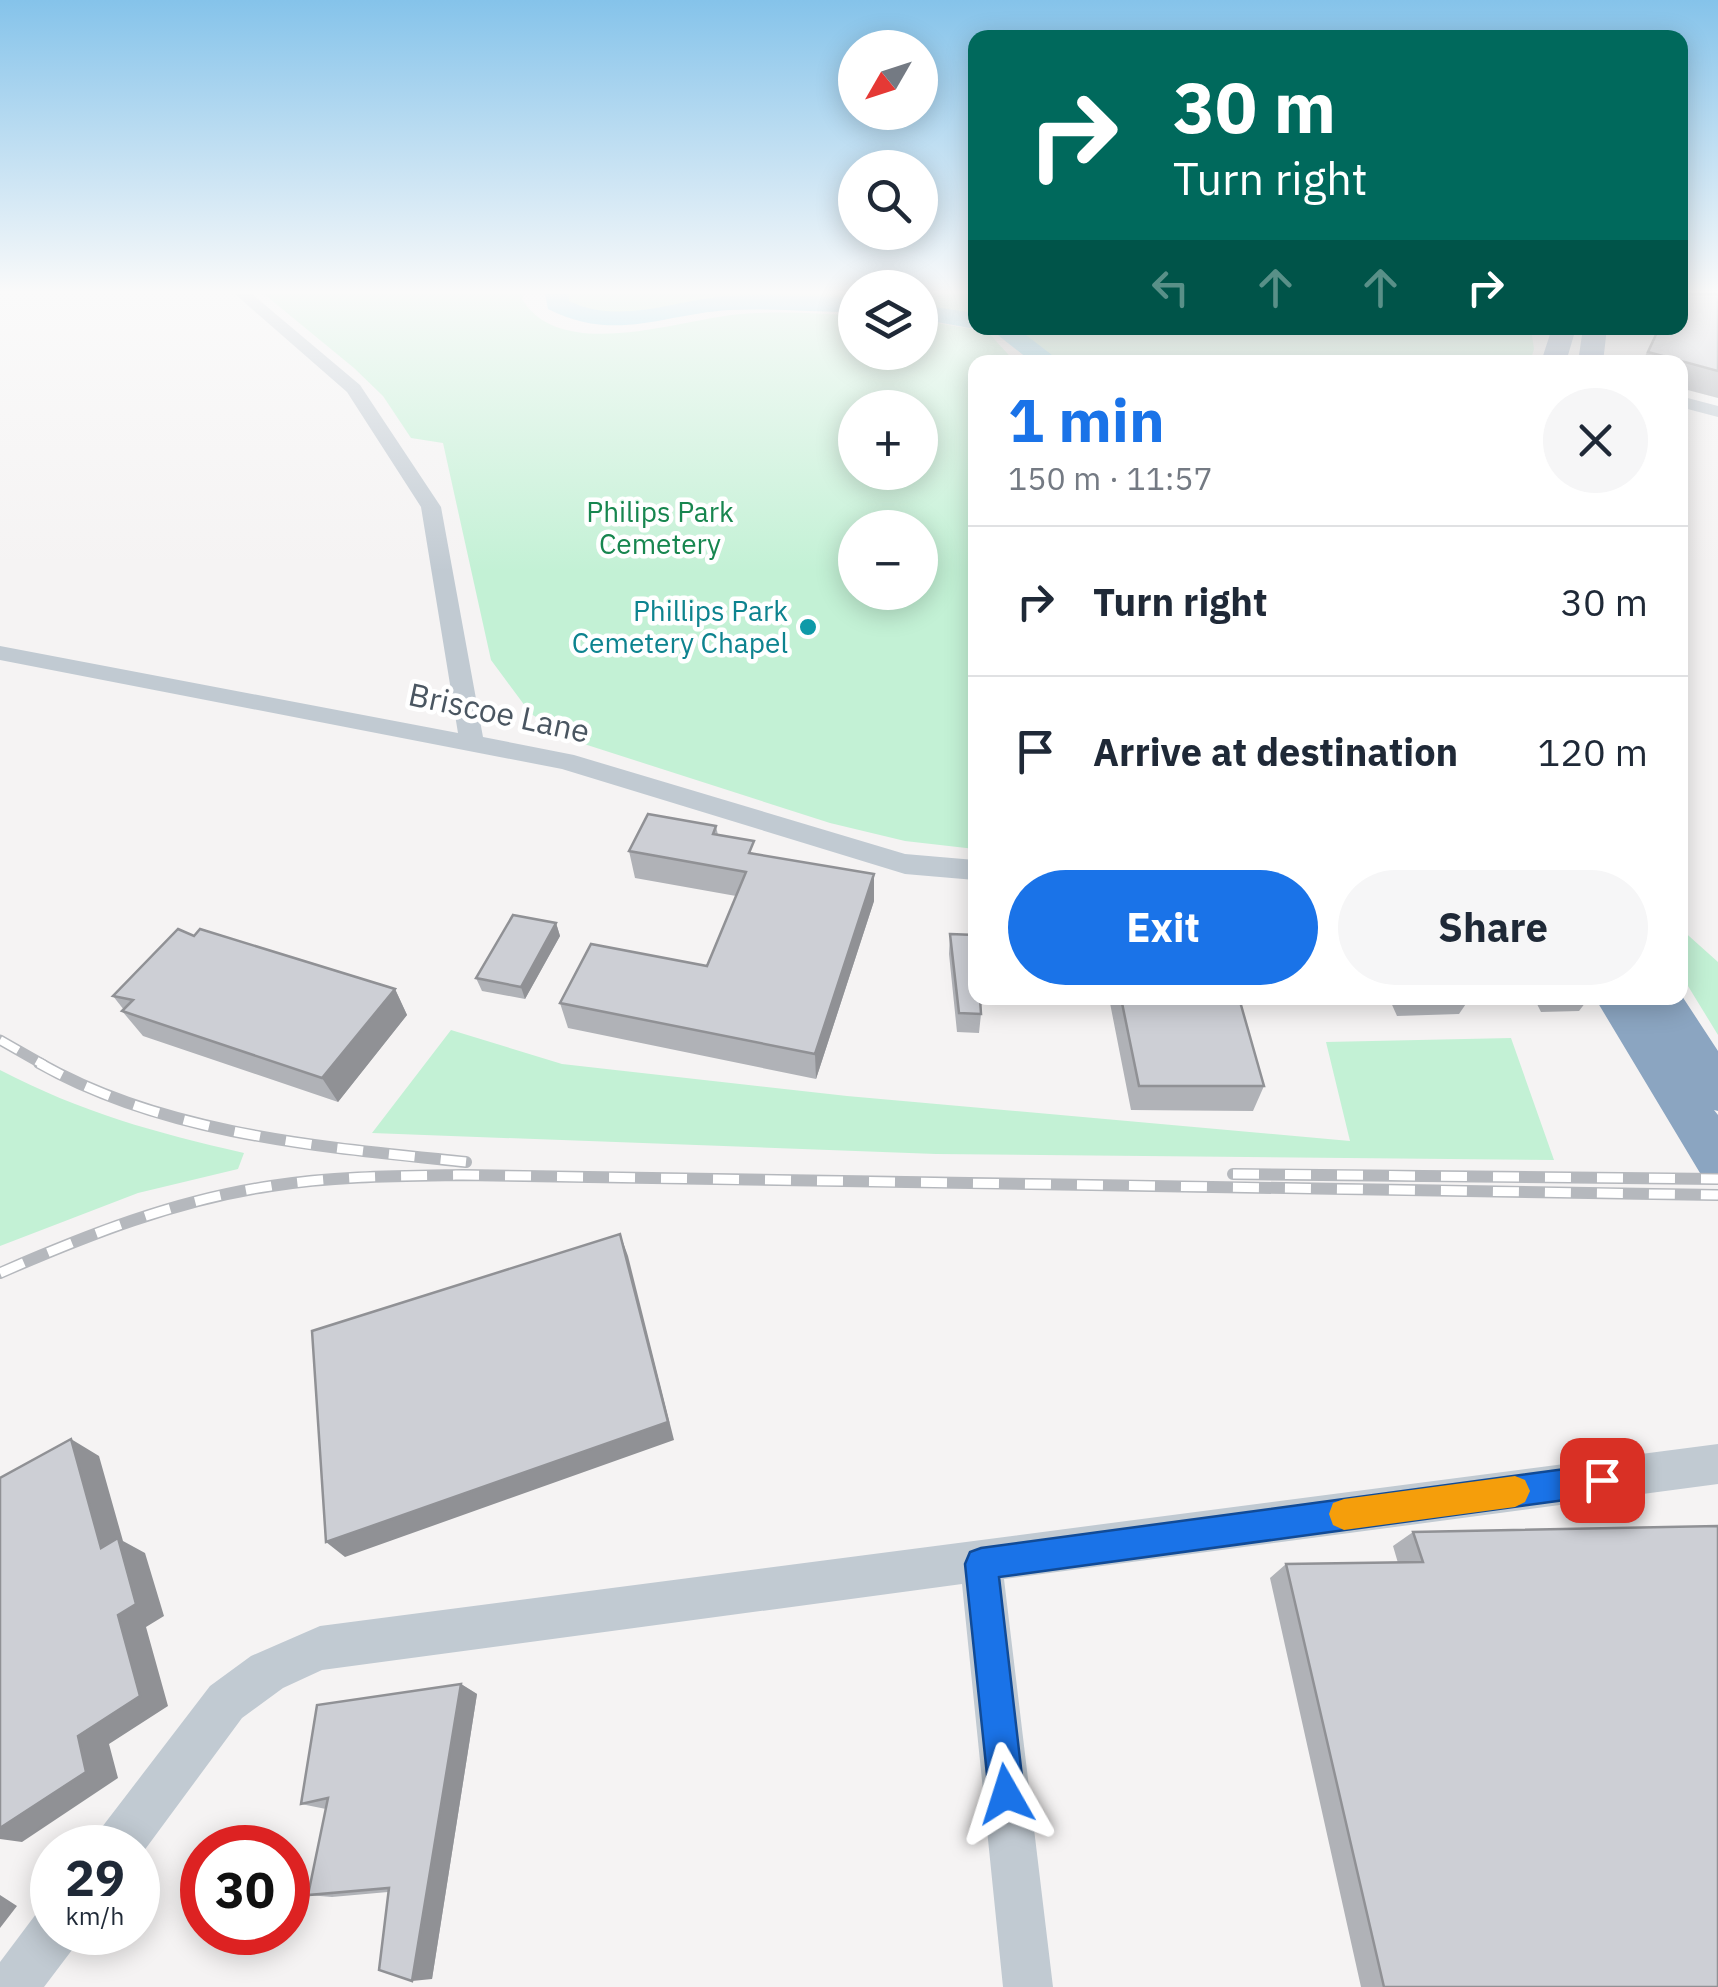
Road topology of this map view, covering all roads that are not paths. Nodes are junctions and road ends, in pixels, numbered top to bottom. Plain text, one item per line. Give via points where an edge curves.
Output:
1 (351, 387) edge
2 (1688, 403) edge
3 (1718, 412) edge
4 (0, 652) edge
5 (471, 740) junction
6 (968, 869) edge
7 (1622, 1005) edge
8 (1663, 1005) edge
9 (1718, 1091) edge
10 (1718, 1158) edge
11 (1718, 1464) edge
12 (981, 1564) junction
13 (133, 1825) edge
14 (37, 1955) edge
15 (13, 1987) edge
16 (1028, 1987) edge

1 - 5 street via 431,507
2 - 3 street
4 - 5 street, Briscoe Lane
5 - 6 street, Briscoe Lane via 581,765 905,864
7 - 10 highway
8 - 9 highway
11 - 12 street
12 - 13 street via 320,1648 267,1672 226,1702
12 - 16 street
14 - 15 street

